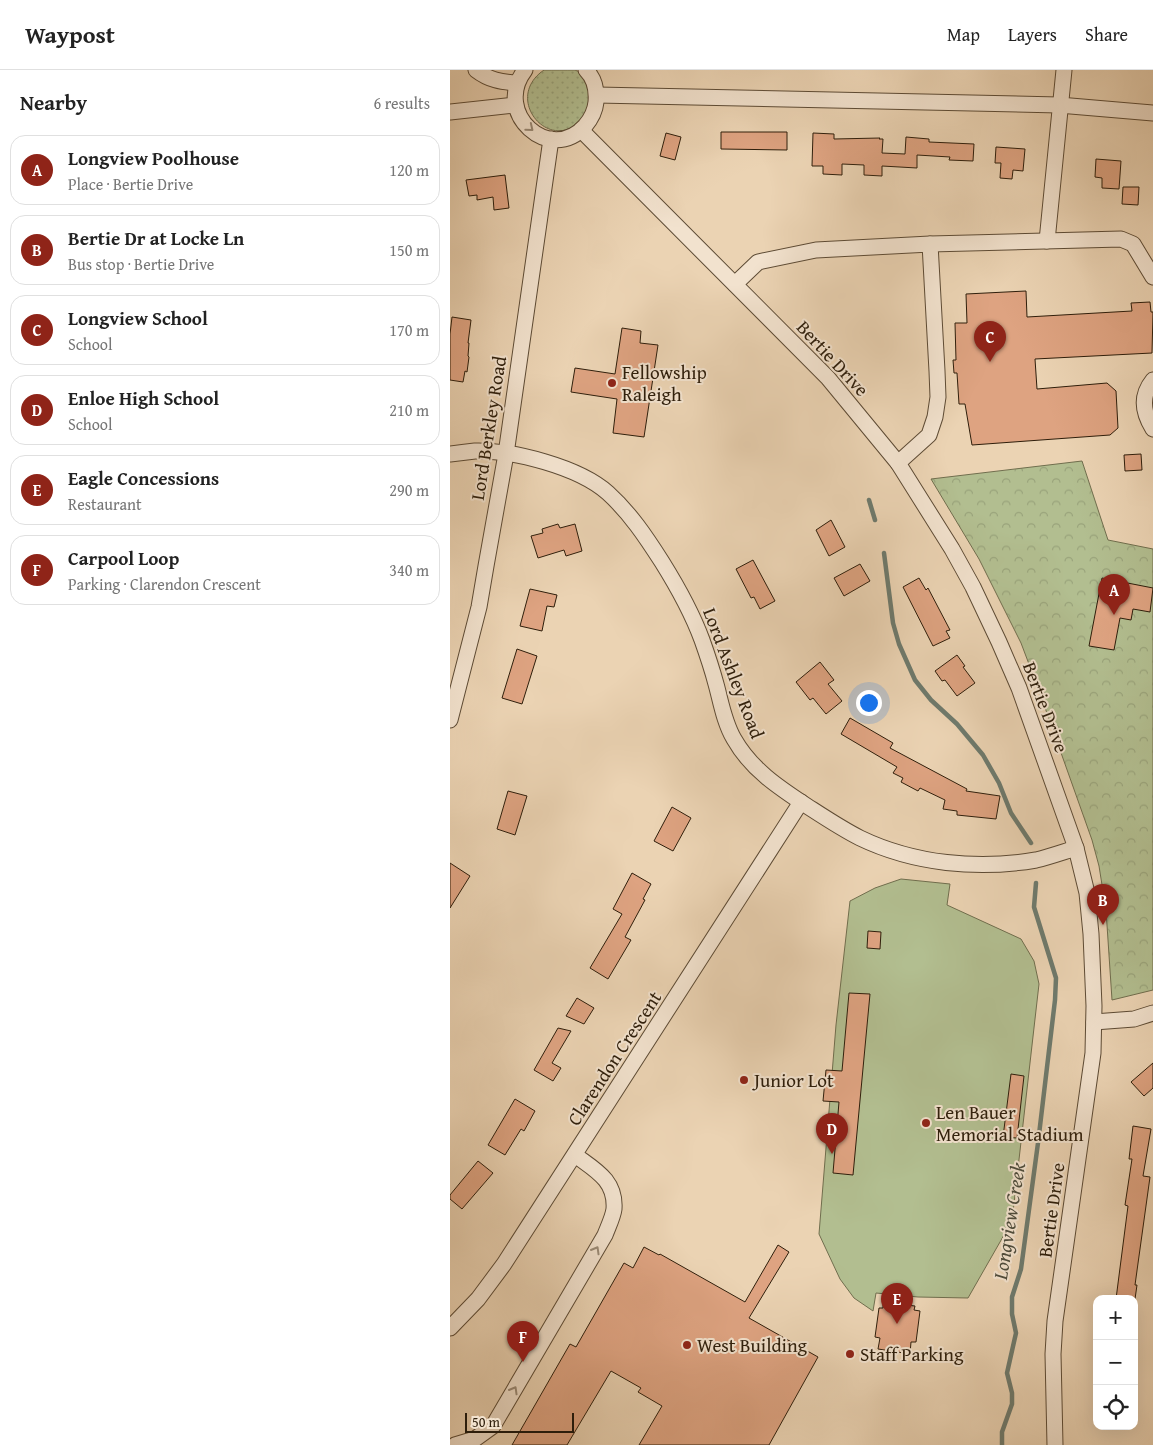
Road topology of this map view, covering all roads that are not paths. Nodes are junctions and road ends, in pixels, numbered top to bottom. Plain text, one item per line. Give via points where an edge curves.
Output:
1 (476, 70) edge
2 (586, 70) edge
3 (1064, 70) edge
4 (521, 76) edge
5 (597, 95) junction
6 (1059, 105) junction
7 (515, 106) junction
8 (450, 112) edge
9 (1153, 113) edge
10 (581, 130) junction
11 (551, 139) junction
12 (1047, 241) junction
13 (930, 244) junction
14 (1153, 277) edge
15 (735, 284) junction
16 (1153, 380) edge
17 (1153, 430) edge
18 (450, 454) edge
19 (506, 454) junction
20 (898, 463) junction
21 (450, 720) edge
22 (801, 802) junction
23 (1076, 848) junction
24 (1153, 1014) edge
25 (1094, 1022) junction
26 (575, 1155) junction
27 (450, 1328) edge
28 (456, 1445) edge
29 (1055, 1445) edge

1 - 4 street via 500,82
2 - 5 street via 595,83
3 - 6 street
4 - 7 street via 514,94
5 - 6 street
5 - 10 street via 596,108
6 - 9 street
6 - 12 street
7 - 8 street
7 -> 11 street via 528,128
10 - 11 street via 572,136
10 - 15 street, Bertie Drive
11 - 19 street, Lord Berkley Road
12 - 13 street
12 - 14 street via 1122,239 1133,244
13 - 15 street via 816,250 758,262
13 - 20 street via 938,397 929,435
15 - 20 street, Bertie Drive via 828,378
16 - 17 street via 1145,393 1144,406
18 - 19 street, Lord Ashley Road via 475,451
19 - 21 street, Lord Berkley Road via 479,607
19 - 22 street, Lord Ashley Road via 576,473 607,492 632,517 669,574 701,637 733,737 755,768
20 - 23 street, Bertie Drive via 952,549 1000,642
22 - 23 street, Lord Ashley Road via 860,838 935,861 984,865 1007,863 1036,860
22 - 26 street, Clarendon Crescent
23 - 25 street, Bertie Drive via 1089,910
24 - 25 street
25 - 29 street, Bertie Drive via 1093,1053 1056,1321 1053,1354
26 - 27 street, Clarendon Crescent via 504,1264 478,1299
28 -> 26 street via 475,1439 492,1426 605,1235 614,1211 613,1192 606,1179

